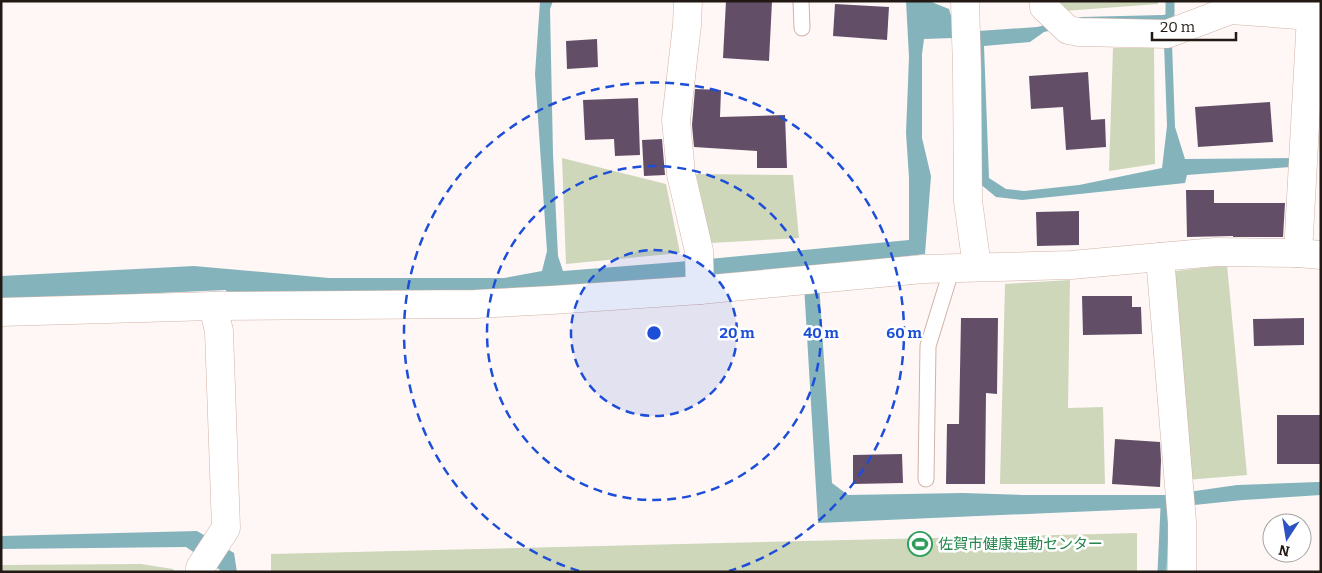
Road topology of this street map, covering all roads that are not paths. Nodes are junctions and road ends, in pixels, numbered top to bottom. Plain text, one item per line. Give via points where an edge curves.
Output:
1 (688, 1) edge
2 (801, 1) edge
3 (1055, 16) edge
4 (1316, 16) edge
5 (966, 24) edge
6 (802, 28) dead end
7 (1309, 254) edge
8 (1160, 257) junction
9 (964, 268) junction
10 (700, 290) junction
11 (213, 306) junction
12 (1, 312) edge
13 (926, 479) dead end
14 (201, 568) edge
15 (1182, 572) edge

1 - 10 street via 676,120 681,174 699,251
2 - 6 lane
3 - 4 street via 1078,32 1167,34 1231,10
4 - 7 street
5 - 9 street via 968,202
7 - 8 street via 1216,252
8 - 9 street via 1071,265
8 - 15 street via 1182,522
9 - 10 street
9 - 13 lane via 928,346
10 - 11 street via 475,304
11 - 12 street
11 - 14 street via 219,331 226,528

